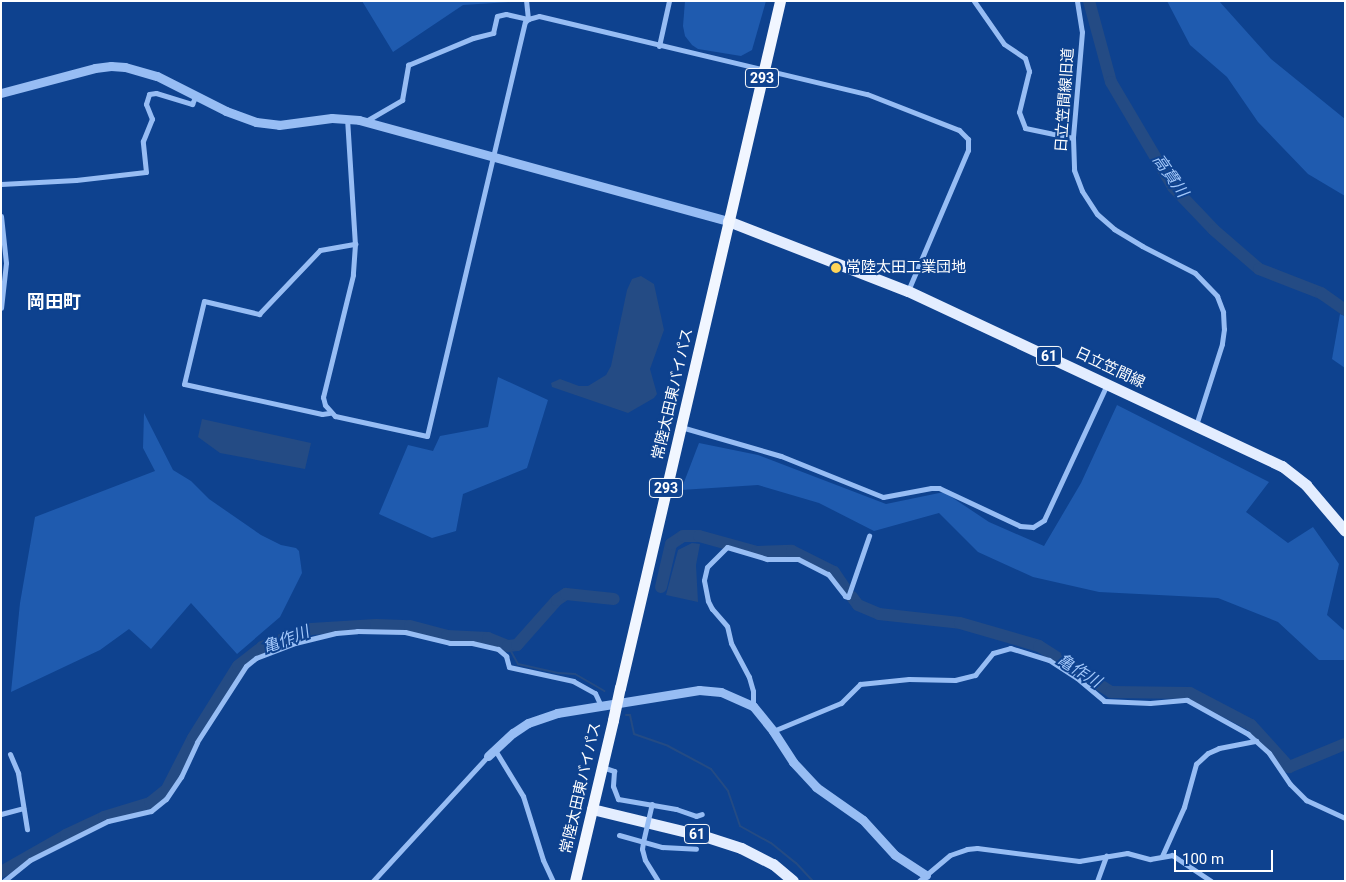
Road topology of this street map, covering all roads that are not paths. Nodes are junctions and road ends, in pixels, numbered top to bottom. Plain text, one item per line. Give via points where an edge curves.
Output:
1 (526, 1) edge
2 (670, 1) edge
3 (780, 1) edge
4 (974, 1) edge
5 (1077, 1) edge
6 (528, 19) junction
7 (659, 46) junction
8 (763, 70) junction
9 (1, 93) edge
10 (196, 95) junction
11 (347, 118) junction
12 (365, 122) junction
13 (1073, 138) junction
14 (493, 157) junction
15 (1, 184) edge
16 (1, 216) edge
17 (728, 221) junction
18 (355, 244) junction
19 (908, 291) junction
20 (1, 308) edge
21 (1108, 383) junction
22 (330, 413) junction
23 (1196, 425) junction
24 (680, 427) junction
25 (1345, 530) edge
26 (869, 536) dead end
27 (601, 706) junction
28 (753, 706) junction
29 (773, 731) junction
30 (1256, 741) junction
31 (491, 753) junction
32 (10, 754) dead end
33 (601, 767) junction
34 (652, 804) junction
35 (23, 808) junction
36 (592, 809) junction
37 (1, 814) edge
38 (702, 814) dead end
39 (1345, 818) edge
40 (27, 829) dead end
41 (619, 835) dead end
42 (643, 842) junction
43 (696, 849) dead end
44 (1106, 856) junction
45 (1162, 856) junction
46 (922, 878) edge
47 (4, 881) edge
48 (373, 881) edge
49 (552, 881) edge
50 (575, 881) edge
51 (658, 881) edge
52 (793, 881) edge
53 (1097, 881) edge
54 (1211, 881) edge

1 - 6 street
2 - 7 street
3 - 8 highway, 常陸太田東バイパス / 293
4 - 13 street via 1004,44 1025,58 1029,71 1018,112 1025,128
5 - 13 street, 日立笠間線旧道 via 1082,32
6 - 7 street via 539,16
6 - 12 street via 506,14 497,16 493,32 408,66 402,100
6 - 14 street
7 - 8 street
8 - 17 highway, 常陸太田東バイパス / 293
8 - 19 street via 882,99 965,134 968,150
9 - 10 street via 110,66 142,70
10 - 11 street via 243,118 268,124
10 - 15 street via 192,104 156,93 149,94 146,104 152,119 144,141 146,172
11 - 12 street
11 - 18 street
12 - 14 street
13 - 23 street, 日立笠間線旧道 via 1074,170 1082,191 1097,214 1142,246 1195,273 1217,296 1223,312 1222,344
14 - 17 street
14 - 22 street via 427,436
16 - 20 street via 6,263
17 - 19 main road, 日立笠間線 / 61
17 - 24 highway, 常陸太田東バイパス / 293
18 - 22 street via 353,275 323,397
18 - 22 street via 320,250 259,314 204,301 184,384 322,414
19 - 21 main road, 日立笠間線 / 61
21 - 23 main road, 日立笠間線 / 61
21 - 24 street via 1044,520 1033,527 1020,526 940,488 884,497 789,459
23 - 25 main road, 日立笠間線 / 61 via 1295,474
24 - 33 highway, 常陸太田東バイパス / 293, bridge
26 - 28 street via 846,597 828,574 798,559 767,559 727,546 707,567 704,580 708,601 727,626 731,643 753,691
27 - 28 street via 699,690 731,694
27 - 31 street via 540,718 513,733
27 - 47 street via 595,694 573,681 509,667 506,656 498,649 472,643 450,643 405,632 357,632 336,633 295,643 256,658 246,666 197,742 181,777 166,799 151,811 108,821 30,860
28 - 29 street
29 - 30 street via 841,703 860,684 909,679 955,680 975,676 992,653 1010,648 1049,660 1104,701 1187,700
29 - 46 street via 793,762 816,787 863,820 895,855
30 - 39 street via 1306,800
30 - 45 street via 1219,748 1196,764 1184,807
31 - 48 street
31 - 49 street via 523,796
32 - 35 street via 18,773
33 - 34 street via 614,771 612,786 618,799
33 - 36 highway, 常陸太田東バイパス / 293
34 - 38 street via 696,816
34 - 42 street, bridge
35 - 37 street
35 - 40 street
36 - 50 highway, 常陸太田東バイパス / 293
36 - 52 main road, 61 via 741,848 773,864
41 - 42 street
42 - 43 street
42 - 51 street via 646,860
44 - 45 street via 1127,853 1150,859
44 - 46 street via 1079,861 1031,853 967,849 950,855
44 - 53 street
45 - 54 street via 1172,855

